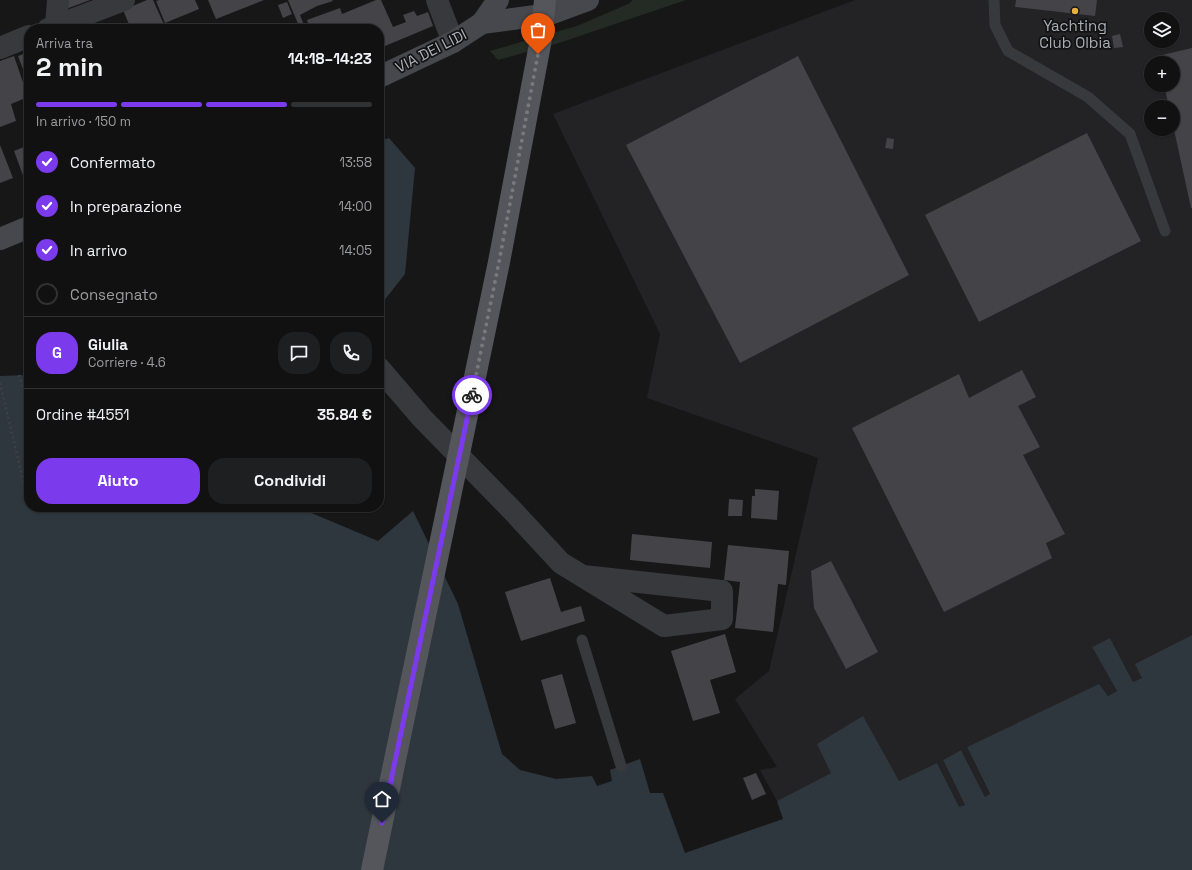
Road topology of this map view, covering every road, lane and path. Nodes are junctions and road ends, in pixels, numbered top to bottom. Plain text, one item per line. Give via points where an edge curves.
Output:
1 (58, 0) edge
2 (124, 0) edge
3 (437, 0) edge
4 (545, 0) edge
5 (588, 0) edge
6 (994, 0) edge
7 (492, 7) edge
8 (54, 24) edge
9 (63, 24) edge
10 (24, 38) edge
11 (453, 42) junction
12 (0, 48) edge
13 (384, 75) edge
14 (24, 229) edge
15 (1164, 231) dead end
16 (0, 239) edge
17 (384, 374) edge
18 (19, 375) dead end
19 (0, 383) edge
20 (24, 390) edge
21 (24, 484) dead end
22 (583, 576) junction
23 (582, 640) dead end
24 (621, 766) dead end
25 (372, 870) edge

1 - 8 street
2 - 9 street
3 - 11 street
4 - 25 main road, bridge via 541,39 499,262
5 - 7 main road via 550,14
6 - 15 lane via 995,25 1008,51 1088,97 1130,134
7 - 11 main road, VIA DEI LIDI
10 - 12 street
11 - 13 main road, VIA DEI LIDI
14 - 16 main road
17 - 22 street via 422,418 561,563
18 - 20 path
19 - 21 path
22 - 22 street via 664,626 722,619 722,591
23 - 24 lane

